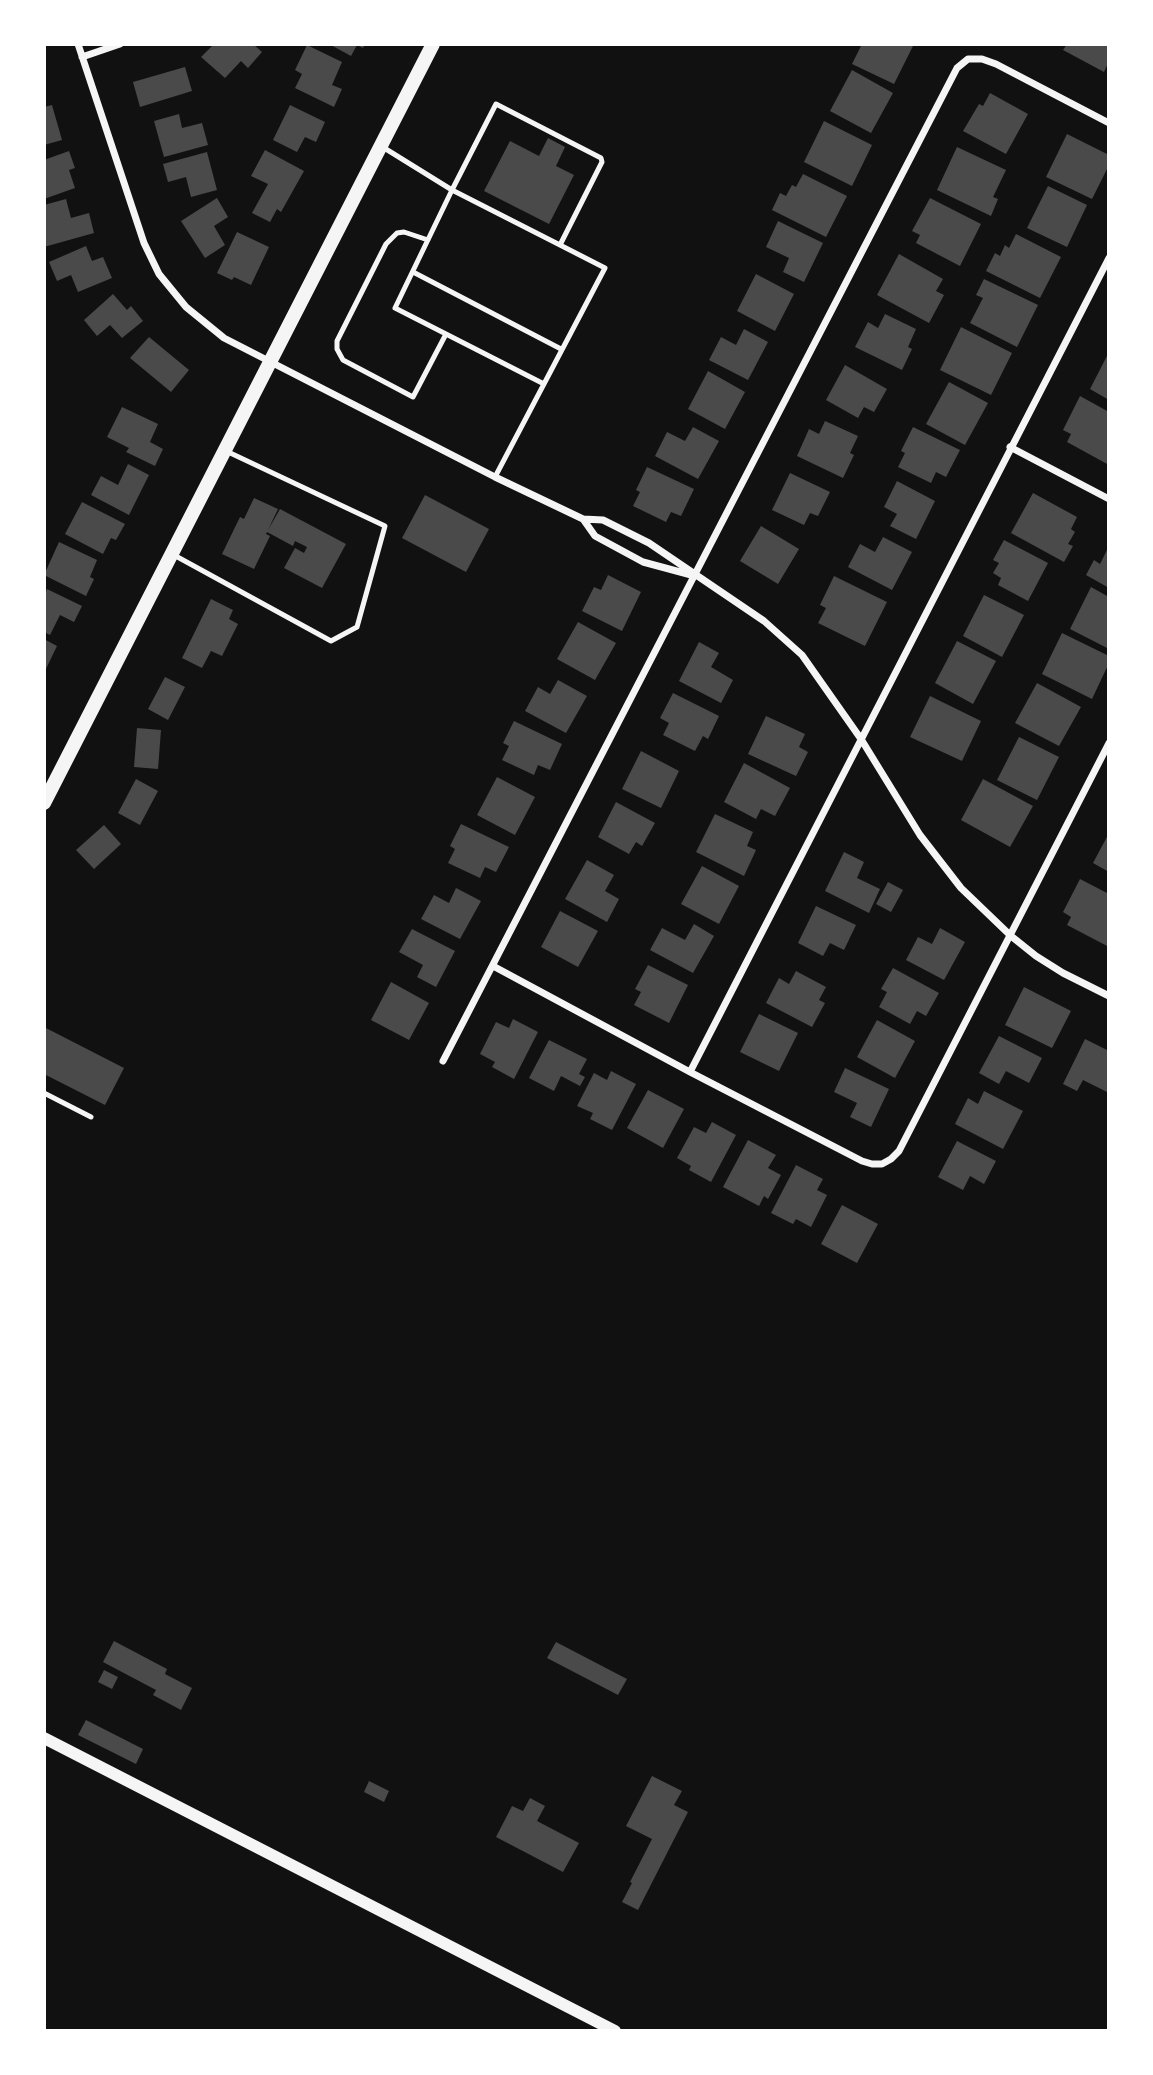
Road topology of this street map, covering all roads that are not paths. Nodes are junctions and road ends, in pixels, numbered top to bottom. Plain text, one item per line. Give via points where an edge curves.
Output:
1 (78, 44) edge
2 (120, 44) edge
3 (433, 44) edge
4 (82, 57) junction
5 (1109, 122) edge
6 (381, 146) junction
7 (452, 190) junction
8 (428, 240) junction
9 (560, 245) junction
10 (1109, 258) edge
11 (413, 272) junction
12 (446, 334) junction
13 (561, 349) junction
14 (272, 362) junction
15 (544, 384) junction
16 (1010, 447) junction
17 (226, 451) junction
18 (495, 477) junction
19 (1109, 499) edge
20 (583, 519) junction
21 (172, 554) junction
22 (695, 576) junction
23 (861, 738) junction
24 (1109, 743) edge
25 (44, 803) edge
26 (1011, 936) junction
27 (493, 966) junction
28 (1109, 996) edge
29 (443, 1061) dead end
30 (690, 1072) junction
31 (44, 1093) edge
32 (91, 1117) dead end
33 (44, 1738) edge
34 (615, 2031) edge

1 - 4 street
2 - 4 street
3 - 6 main road
4 - 14 street via 122,182 159,274 204,324
5 - 22 street via 982,59 968,59 957,68
6 - 7 lane
6 - 14 main road
7 - 8 lane
7 - 9 lane
7 - 9 lane via 496,104 601,158
8 - 11 lane
8 - 12 lane via 404,232 386,244 337,349 343,360 413,397
9 - 13 lane via 605,268
10 - 16 street
11 - 12 lane via 395,308
11 - 13 lane
12 - 15 lane
13 - 15 lane
14 - 17 main road
14 - 18 street
15 - 18 lane
16 - 19 street
16 - 23 street
17 - 21 main road
17 - 21 lane via 385,526 357,627 331,641
18 - 20 street
20 - 22 street via 603,520 649,543
20 - 22 street via 595,537 643,562
21 - 25 main road
22 - 23 street via 730,596 802,654
22 - 27 street
23 - 26 street via 920,835 961,888
23 - 30 street
24 - 26 street
26 - 28 street via 1036,956
26 - 30 street via 899,1152 882,1164 862,1161
27 - 29 street
27 - 30 street
31 - 32 lane
33 - 34 street

